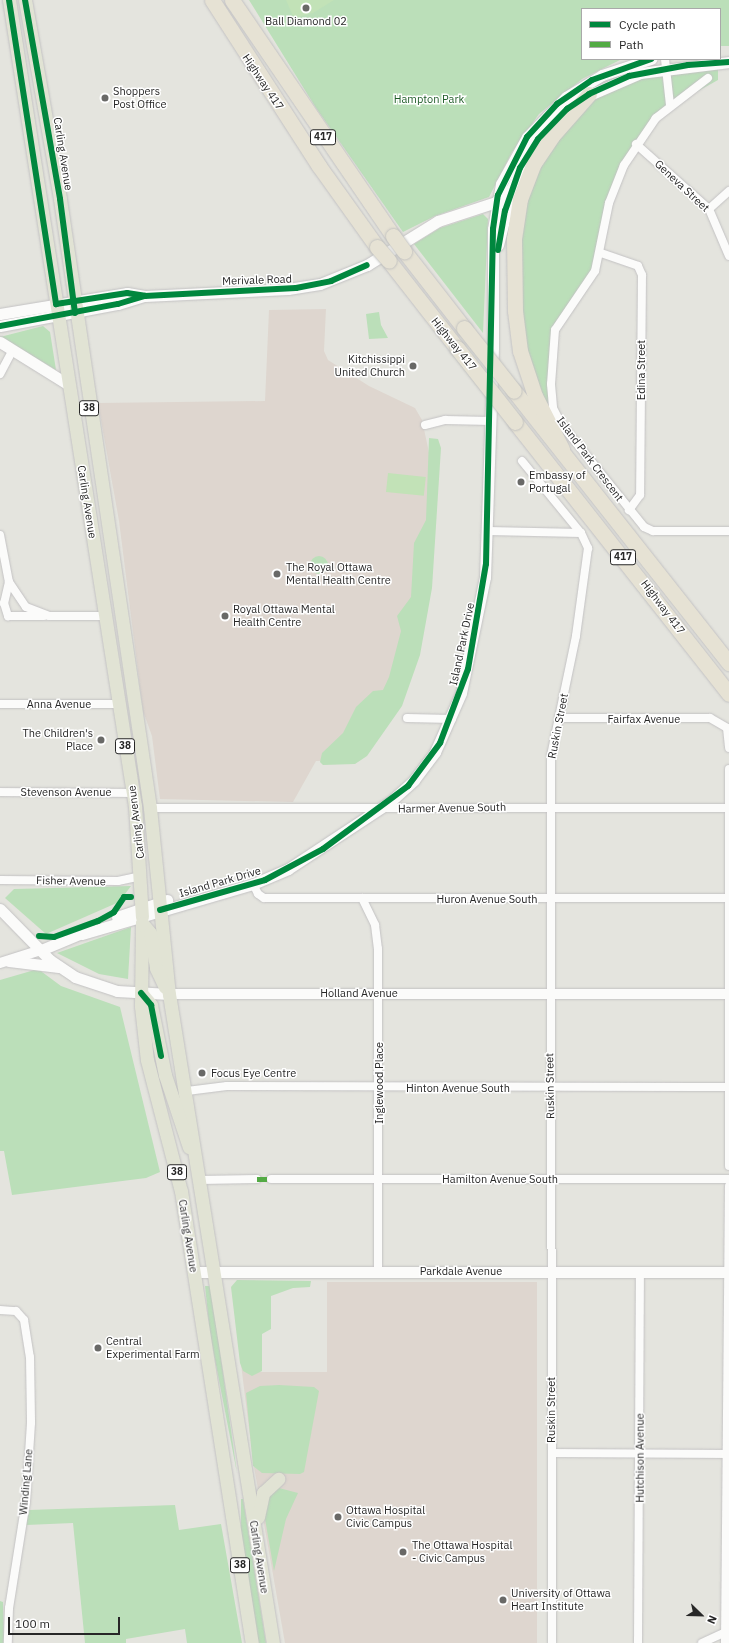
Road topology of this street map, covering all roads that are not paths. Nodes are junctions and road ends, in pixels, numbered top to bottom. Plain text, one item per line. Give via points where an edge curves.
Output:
1 (9, 0) edge
2 (25, 0) edge
3 (212, 0) edge
4 (232, 0) edge
5 (240, 0) edge
6 (256, 35) junction
7 (648, 60) edge
8 (729, 62) edge
9 (665, 64) edge
10 (708, 78) dead end
11 (589, 94) junction
12 (670, 105) junction
13 (636, 144) junction
14 (512, 188) junction
15 (729, 191) edge
16 (496, 202) junction
17 (709, 209) junction
18 (601, 253) junction
19 (729, 256) edge
20 (494, 281) junction
21 (74, 307) junction
22 (57, 310) junction
23 (0, 314) edge
24 (0, 326) edge
25 (0, 342) edge
26 (13, 350) junction
27 (0, 374) edge
28 (69, 385) junction
29 (491, 421) junction
30 (425, 425) dead end
31 (562, 449) junction
32 (522, 461) dead end
33 (629, 510) junction
34 (488, 531) junction
35 (729, 531) edge
36 (581, 533) junction
37 (0, 535) edge
38 (9, 582) junction
39 (49, 616) junction
40 (105, 616) junction
41 (729, 663) edge
42 (729, 694) edge
43 (0, 704) edge
44 (119, 704) junction
45 (136, 717) junction
46 (407, 718) dead end
47 (559, 718) junction
48 (452, 719) junction
49 (121, 720) junction
50 (729, 748) edge
51 (729, 769) edge
52 (0, 792) edge
53 (133, 793) junction
54 (551, 806) junction
55 (150, 808) junction
56 (381, 808) junction
57 (729, 808) edge
58 (141, 876) junction
59 (0, 880) edge
60 (253, 884) junction
61 (362, 898) junction
62 (728, 898) edge
63 (550, 899) junction
64 (0, 901) edge
65 (159, 906) junction
66 (0, 909) edge
67 (142, 916) junction
68 (14, 920) junction
69 (41, 950) junction
70 (5, 962) edge
71 (61, 968) junction
72 (141, 993) junction
73 (378, 993) junction
74 (550, 993) junction
75 (169, 994) junction
76 (728, 994) edge
77 (728, 1087) edge
78 (379, 1088) junction
79 (550, 1088) junction
80 (187, 1091) junction
81 (729, 1166) edge
82 (729, 1178) edge
83 (256, 1179) dead end
84 (271, 1179) dead end
85 (378, 1179) junction
86 (551, 1179) junction
87 (200, 1180) junction
88 (729, 1186) edge
89 (378, 1270) junction
90 (214, 1271) junction
91 (194, 1272) junction
92 (551, 1272) junction
93 (640, 1272) junction
94 (728, 1272) edge
95 (0, 1310) edge
96 (552, 1453) junction
97 (640, 1454) junction
98 (727, 1454) edge
99 (278, 1480) dead end
100 (258, 1552) junction
101 (727, 1631) edge
102 (8, 1643) edge
103 (252, 1643) edge
104 (273, 1643) edge
105 (552, 1643) edge
106 (638, 1643) edge
107 (702, 1643) edge
108 (725, 1643) edge

1 - 22 main road, Carling Avenue / 38
2 - 21 main road, Carling Avenue / 38 via 60,199
3 - 42 highway, Highway 417 / 417, bridge via 319,166 377,247
4 - 6 highway, 417
5 - 6 highway
6 - 31 highway, 417, bridge via 404,251
7 - 16 main road, Island Park Drive via 597,77 557,104 519,150
8 - 9 main road, Island Park Drive
9 - 11 main road, Island Park Drive via 629,76
9 - 12 street
10 - 12 street, Island Park Crescent
11 - 14 main road, Island Park Drive via 544,132 525,159
11 - 31 highway via 552,136 534,163 520,198 514,239 515,311 520,351 535,396
12 - 13 street, Island Park Crescent
13 - 17 street, Geneva Street
13 - 18 street, Island Park Crescent via 612,194
14 - 16 main road
14 - 20 main road, Island Park Drive via 500,234
15 - 17 street
16 - 20 main road, Island Park Drive via 492,240
16 - 21 main road, Merivale Road via 438,221 367,265 320,284 145,296 127,293
17 - 19 street, Geneva Street
18 - 33 street, Edina Street via 638,266 642,275 640,495
18 - 33 street, Island Park Crescent via 588,284 555,330 552,349 552,402 561,424
20 - 29 main road, Island Park Drive
21 - 22 main road, Merivale Road
21 - 45 main road, Carling Avenue / 38
22 - 23 main road, Merivale Road
22 - 24 main road, Merivale Road
22 - 28 main road, Carling Avenue / 38
25 - 26 main road
26 - 27 street
26 - 28 main road
28 - 40 main road, Carling Avenue / 38
29 - 30 street via 445,420
29 - 34 main road, Island Park Drive
31 - 41 highway, 417
32 - 36 street, Ruskin Street
33 - 35 street, Island Park Crescent via 650,530
34 - 36 street
34 - 48 main road, Island Park Drive via 476,628
36 - 47 street, Ruskin Street via 588,548 576,636
37 - 38 street
38 - 39 street via 22,603
38 - 39 street via 4,603 8,616
39 - 40 street
40 - 44 main road, Carling Avenue / 38
43 - 44 street, Anna Avenue
44 - 49 main road, Carling Avenue / 38
45 - 49 main road
45 - 55 main road, Carling Avenue / 38
46 - 48 street
47 - 50 street, Fairfax Avenue via 710,718 727,728
47 - 54 street, Ruskin Street via 551,756
48 - 56 main road, Island Park Drive via 420,774
49 - 53 main road, Carling Avenue / 38
51 - 57 street
52 - 53 street, Stevenson Avenue
53 - 58 main road, Carling Avenue / 38
54 - 56 street, Harmer Avenue South
54 - 57 street, Harmer Avenue South
54 - 63 street, Ruskin Street
55 - 56 street, Harmer Avenue South
55 - 65 main road, Carling Avenue / 38
56 - 60 main road, Island Park Drive via 298,864
57 - 62 street
58 - 59 street, Fisher Avenue via 118,882
58 - 67 main road, Carling Avenue / 38
60 - 61 street, Huron Avenue South via 262,898
60 - 65 main road, Island Park Drive
61 - 63 street, Huron Avenue South
61 - 73 street, Inglewood Place via 375,925
62 - 63 street, Huron Avenue South
62 - 76 street
63 - 74 street, Ruskin Street
64 - 68 main road, Holland Avenue
65 - 67 main road, Island Park Drive
65 - 75 main road, Carling Avenue / 38
66 - 68 main road, Holland Avenue
67 - 69 main road, Island Park Drive via 82,934
67 - 72 main road, Carling Avenue / 38
67 - 75 main road via 150,933 158,974
68 - 69 main road, Holland Avenue
69 - 70 street
69 - 71 main road, Holland Avenue
70 - 71 main road
71 - 72 main road, Holland Avenue via 99,986
72 - 75 main road, Holland Avenue
72 - 87 main road via 151,1005 165,1075
72 - 91 main road, Carling Avenue / 38 via 147,1060 175,1165
73 - 74 street, Holland Avenue
73 - 75 street, Holland Avenue
73 - 78 street, Inglewood Place
74 - 76 street, Holland Avenue
74 - 79 street, Ruskin Street
75 - 80 main road, Carling Avenue / 38
76 - 77 street
77 - 79 street, Hinton Avenue South
77 - 81 street
78 - 79 street, Hinton Avenue South
78 - 80 street, Hinton Avenue South via 230,1086
78 - 85 street, Inglewood Place
79 - 86 street, Ruskin Street
80 - 87 main road, Carling Avenue / 38
82 - 86 street, Hamilton Avenue South
83 - 87 street
84 - 85 street, Hamilton Avenue South
85 - 86 street, Hamilton Avenue South
85 - 89 street, Inglewood Place
86 - 92 street, Ruskin Street
87 - 90 main road, Carling Avenue / 38
88 - 94 street
89 - 90 main road, Parkdale Avenue
89 - 92 main road, Parkdale Avenue
90 - 91 main road, Parkdale Avenue
90 - 100 main road, Carling Avenue / 38
91 - 103 main road, Carling Avenue / 38
92 - 93 main road, Parkdale Avenue
92 - 96 street, Ruskin Street
93 - 94 main road, Parkdale Avenue
93 - 97 street, Hutchison Avenue
94 - 98 street
95 - 102 street, Winding Lane via 16,1311 24,1320 30,1357 31,1423 26,1501 9,1608
96 - 97 street
96 - 105 street, Ruskin Street
97 - 98 street
97 - 106 street, Hutchison Avenue
98 - 101 street
99 - 100 main road via 265,1489 259,1502
100 - 104 main road, Carling Avenue / 38
101 - 107 street
101 - 108 street

